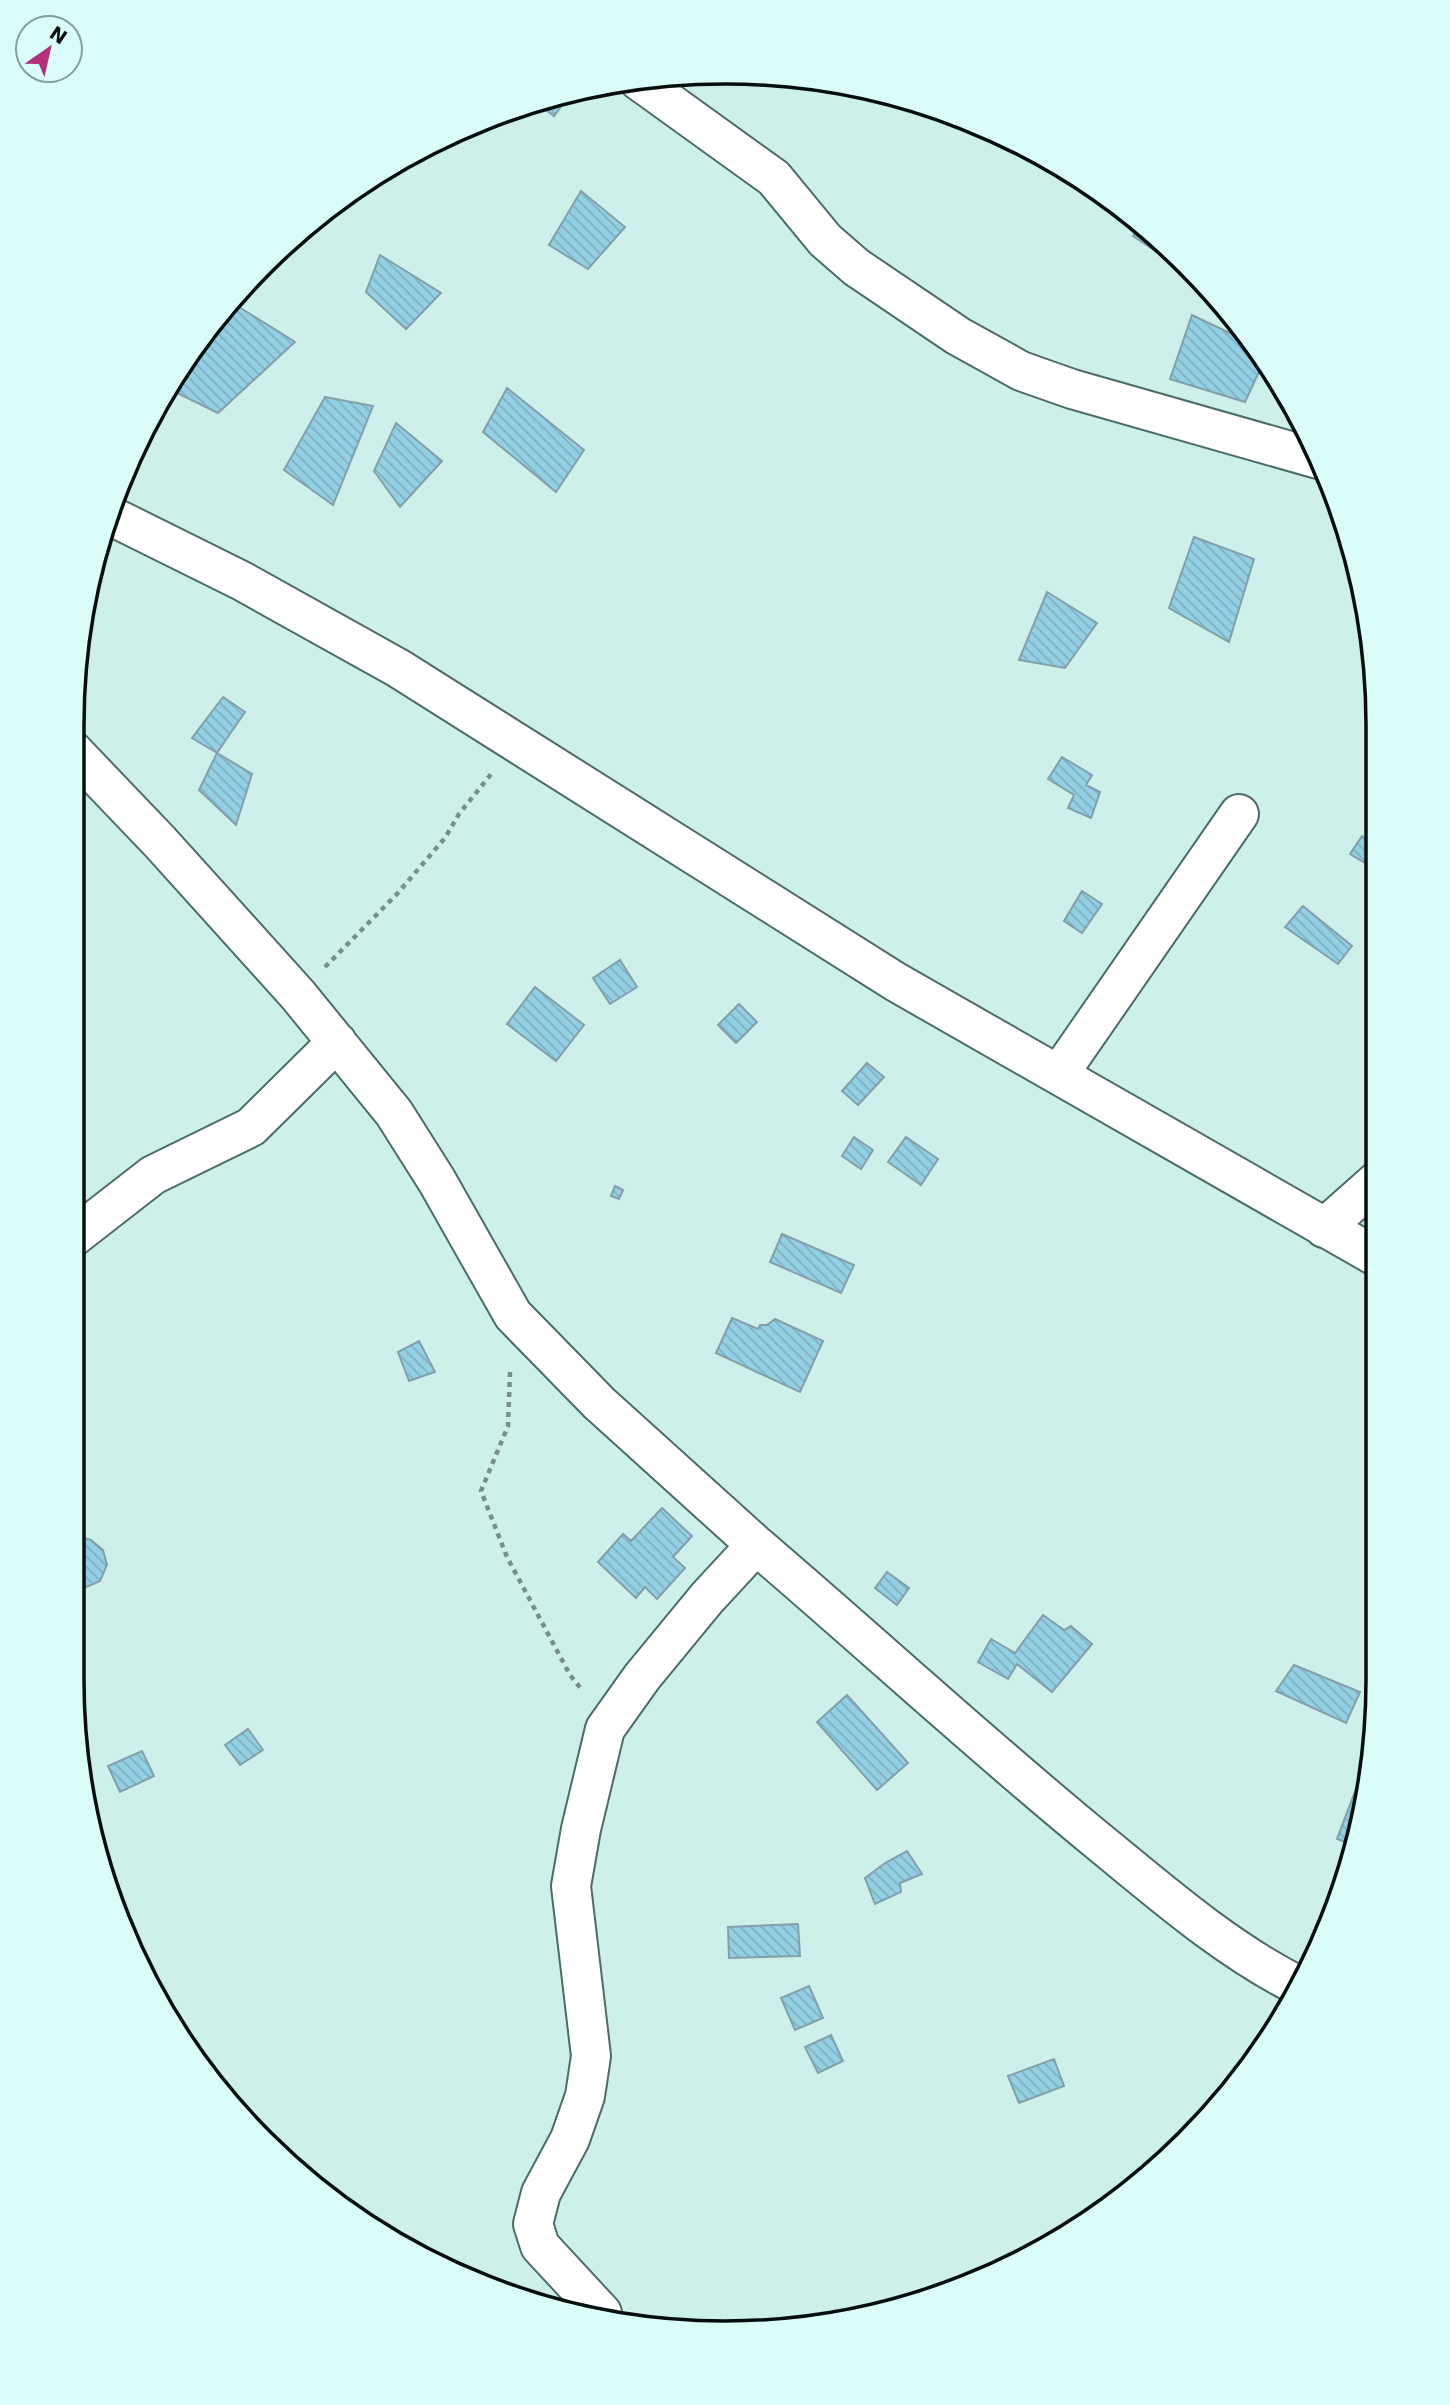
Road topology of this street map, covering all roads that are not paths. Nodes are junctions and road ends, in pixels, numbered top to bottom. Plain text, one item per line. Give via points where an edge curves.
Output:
1 (649, 88) edge
2 (1306, 456) edge
3 (118, 519) edge
4 (84, 763) edge
5 (1239, 814) dead end
6 (337, 1042) junction
7 (1059, 1074) junction
8 (1366, 1191) edge
9 (1324, 1228) junction
10 (84, 1229) edge
11 (1366, 1251) edge
12 (756, 1545) junction
13 (1291, 1982) edge
14 (597, 2308) edge

1 - 2 street via 774,178 825,240 856,267 958,336 1021,371 1072,389
3 - 7 street via 386,662 896,982
4 - 6 street
5 - 7 street
6 - 10 street via 251,1127 153,1175
6 - 12 street via 401,1124 513,1315 599,1403
7 - 9 street
8 - 9 street
9 - 11 street
12 - 13 street via 1132,1870 1204,1926
12 - 14 street via 682,1628 605,1729 581,1829 571,1886 591,2056 585,2096 570,2139 541,2193 533,2224 540,2246

